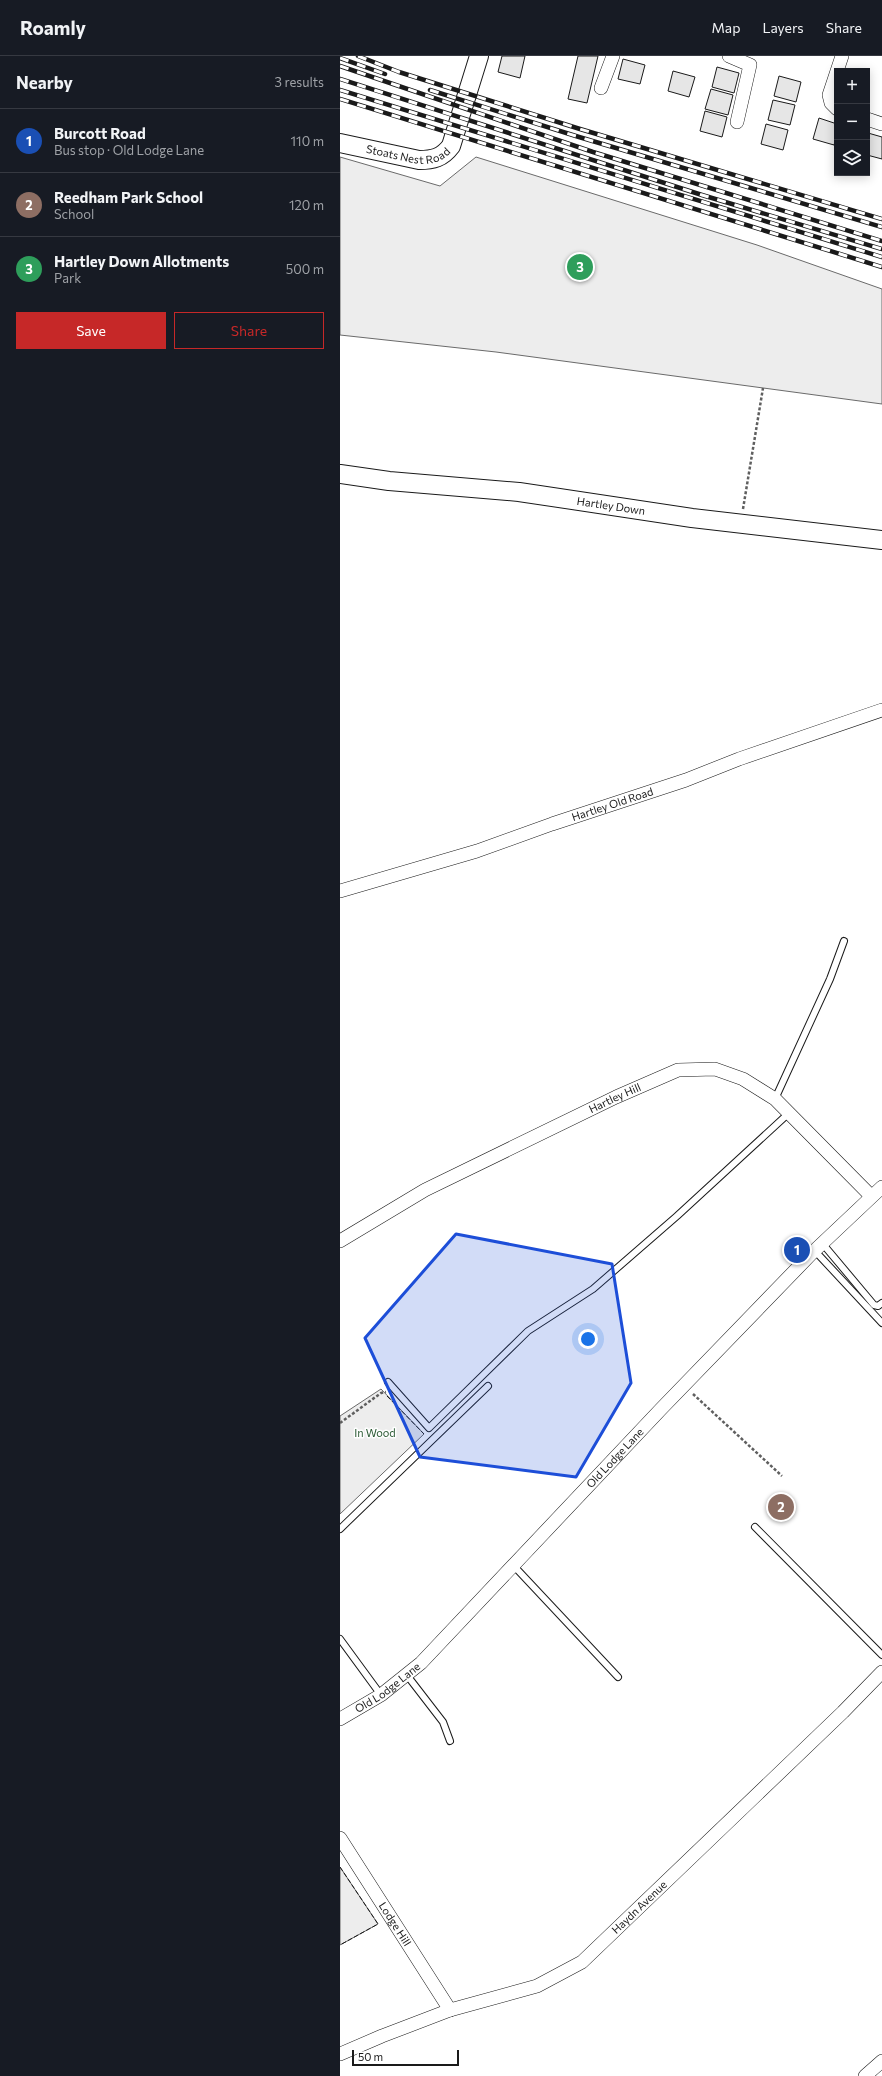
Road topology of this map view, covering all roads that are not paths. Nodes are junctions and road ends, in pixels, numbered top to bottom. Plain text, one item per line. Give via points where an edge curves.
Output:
1 (479, 56) edge
2 (613, 56) edge
3 (729, 56) edge
4 (842, 56) edge
5 (601, 88) dead end
6 (834, 106) edge
7 (870, 120) edge
8 (737, 122) dead end
9 (882, 124) edge
10 (340, 143) edge
11 (340, 474) edge
12 (882, 540) edge
13 (882, 710) edge
14 (340, 890) edge
15 (844, 941) dead end
16 (775, 1099) junction
17 (789, 1113) junction
18 (882, 1187) edge
19 (871, 1196) junction
20 (340, 1241) edge
21 (818, 1247) junction
22 (882, 1303) edge
23 (882, 1323) edge
24 (388, 1382) dead end
25 (488, 1386) dead end
26 (755, 1527) dead end
27 (340, 1530) edge
28 (513, 1565) junction
29 (340, 1639) edge
30 (882, 1655) edge
31 (882, 1672) edge
32 (406, 1674) junction
33 (618, 1677) dead end
34 (381, 1695) junction
35 (340, 1719) edge
36 (450, 1740) dead end
37 (340, 1838) edge
38 (450, 2010) junction
39 (340, 2054) edge
40 (882, 2061) edge
41 (865, 2076) edge

1 - 10 street, Stoats Nest Road via 450,146 442,156 432,160 419,160
2 - 5 street
3 - 8 street via 750,65
4 - 6 street via 829,96
7 - 9 street
11 - 12 street, Hartley Down via 389,481 519,492 692,518
13 - 14 street, Hartley Old Road via 477,851
15 - 16 lane via 830,979
16 - 17 street, Hartley Hill
16 - 20 street, Hartley Hill via 742,1079 715,1069 678,1070 616,1097 425,1190
17 - 19 street, Hartley Hill
17 - 24 lane via 593,1289 528,1331 430,1428
18 - 19 street, Old Lodge Lane
19 - 21 street, Old Lodge Lane
21 - 22 lane via 874,1305
21 - 23 lane
21 - 28 street, Old Lodge Lane
25 - 27 lane
26 - 30 lane
28 - 32 street, Old Lodge Lane via 425,1659
28 - 33 lane
29 - 34 lane
31 - 38 street, Haydn Avenue via 582,1962 537,1986
32 - 34 street, Old Lodge Lane
32 - 36 lane via 443,1722
34 - 35 street, Old Lodge Lane
37 - 38 street, Lodge Hill
38 - 39 street, Haydn Avenue
40 - 41 street

